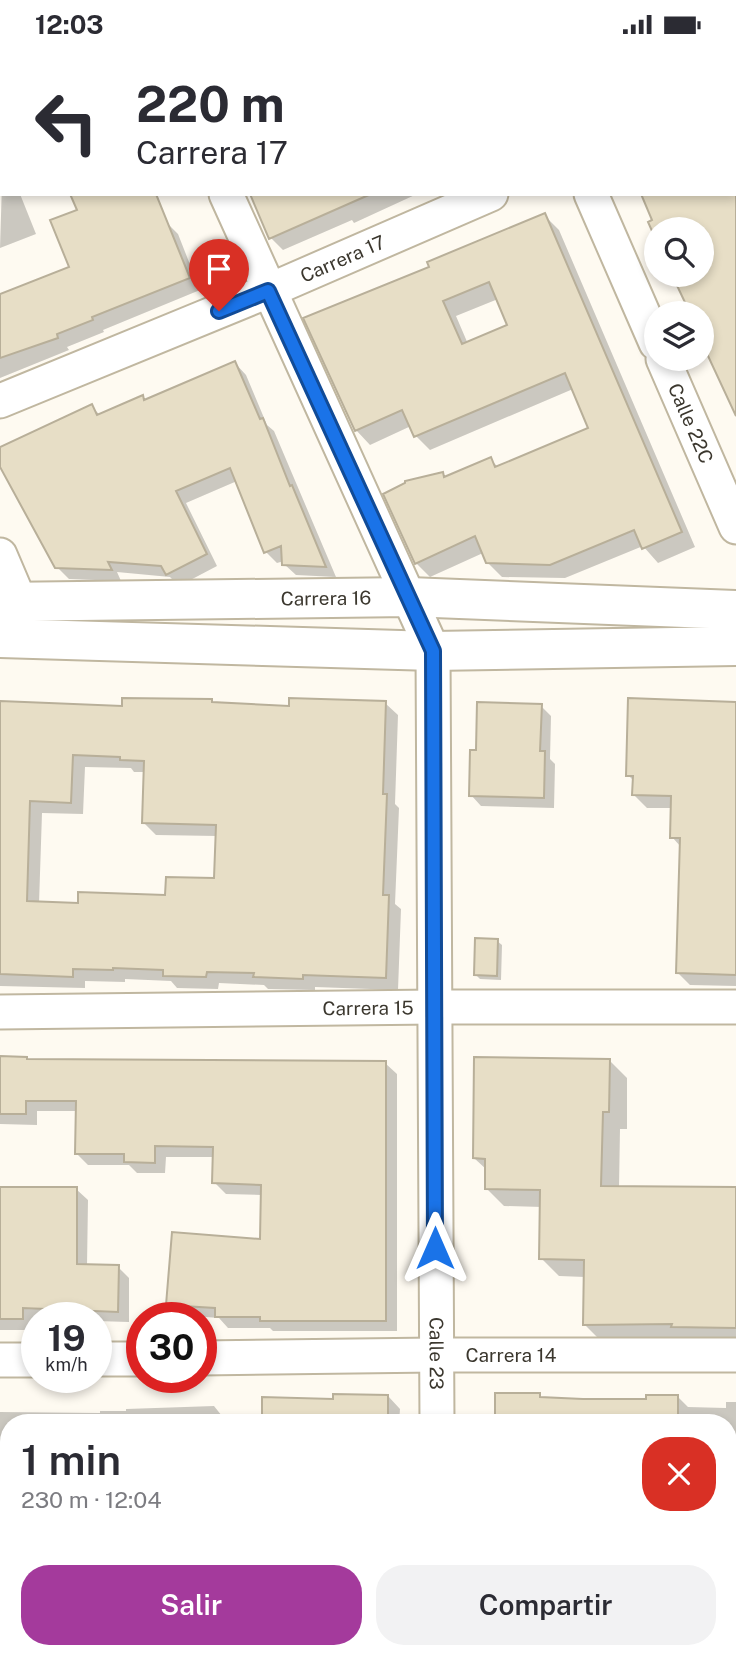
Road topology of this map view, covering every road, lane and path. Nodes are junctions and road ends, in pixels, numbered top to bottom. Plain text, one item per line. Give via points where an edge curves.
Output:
1 (227, 196) edge
2 (486, 196) edge
3 (593, 196) edge
4 (268, 291) junction
5 (644, 316) edge
6 (668, 371) edge
7 (0, 401) edge
8 (736, 527) edge
9 (0, 555) edge
10 (410, 597) junction
11 (10, 602) edge
12 (736, 610) edge
13 (0, 638) edge
14 (736, 646) edge
15 (433, 651) junction
16 (435, 1007) junction
17 (736, 1007) edge
18 (0, 1012) edge
19 (435, 1355) junction
20 (736, 1355) edge
21 (217, 1358) edge
22 (0, 1360) edge
23 (21, 1360) edge
24 (437, 1414) edge

1 - 4 street, Calle 23
2 - 4 street, Carrera 17
3 - 5 street
4 - 7 street, Carrera 17
4 - 10 street, Calle 23
6 - 8 street, Calle 22C
9 - 11 street
10 - 11 street, Carrera 16
10 - 12 street, Carrera 16
10 - 15 street, Calle 23
13 - 15 street
14 - 15 street
15 - 16 street, Calle 23
16 - 17 street, Carrera 15
16 - 18 street, Carrera 15
16 - 19 street, Calle 23
19 - 20 street, Carrera 14
19 - 21 street, Carrera 14
19 - 24 street, Calle 23
22 - 23 street

